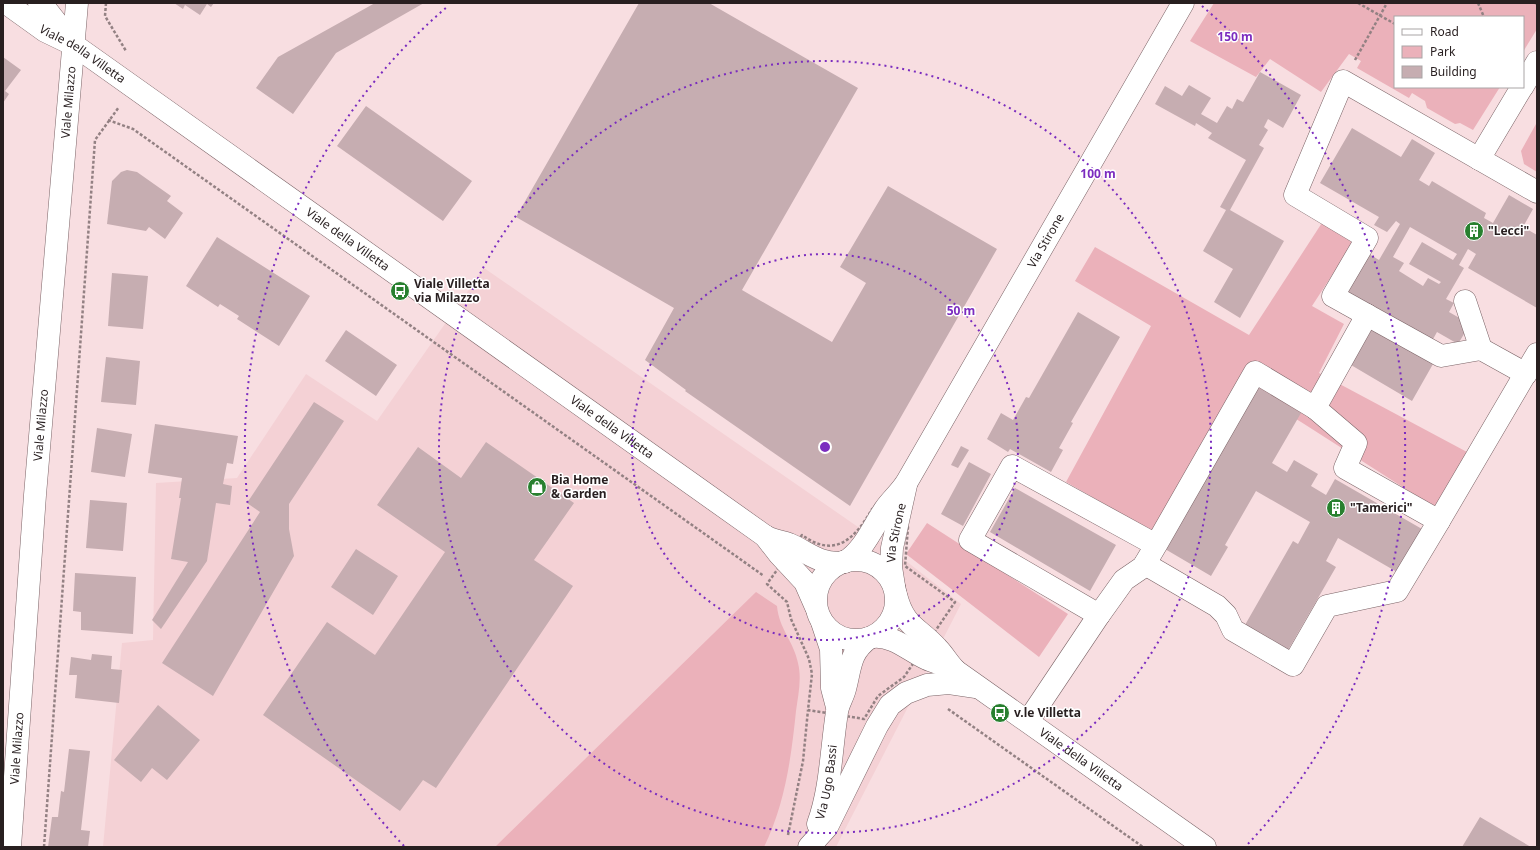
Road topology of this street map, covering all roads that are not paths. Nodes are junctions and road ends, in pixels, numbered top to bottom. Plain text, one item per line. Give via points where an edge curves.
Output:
1 (6, 3) edge
2 (39, 3) edge
3 (77, 3) edge
4 (1183, 3) edge
5 (74, 45) junction
6 (1537, 62) edge
7 (1524, 84) edge
8 (1522, 88) edge
9 (1480, 159) junction
10 (1537, 192) edge
11 (1465, 301) dead end
12 (1367, 315) junction
13 (1481, 349) junction
14 (1537, 354) edge
15 (1526, 374) junction
16 (1314, 408) junction
17 (908, 480) junction
18 (1439, 521) junction
19 (765, 536) junction
20 (1156, 545) junction
21 (844, 562) junction
22 (1145, 564) junction
23 (895, 590) junction
24 (819, 615) junction
25 (1099, 615) junction
26 (871, 638) junction
27 (958, 672) junction
28 (989, 693) junction
29 (837, 714) junction
30 (1028, 721) junction
31 (10, 847) edge
32 (808, 847) edge
33 (1205, 847) edge

1 - 5 street, Viale della Villetta via 44,30
2 - 5 street
3 - 5 street, Viale Milazzo
4 - 17 street, Via Stirone
5 - 19 street, Viale della Villetta
5 - 31 street, Viale Milazzo via 35,495
6 - 7 street
8 - 9 street
9 - 10 street
9 - 12 street via 1343,81 1294,195 1367,238 1333,296
11 - 13 street
12 - 13 street via 1441,356
12 - 16 street
13 - 15 street
14 - 15 street
15 - 18 street
16 - 18 street via 1356,444 1345,468
16 - 20 street via 1255,372
17 - 21 street, Via Stirone via 885,509 863,544 852,558
17 - 23 street, Via Stirone via 892,548 891,567
18 - 22 street via 1397,591 1327,606 1293,665 1233,630 1220,608
19 - 21 street, Viale della Villetta via 791,545 820,560
19 - 24 street, Viale della Villetta via 805,582
20 - 22 street
20 - 25 street via 1012,466 970,540
21 - 23 street via 861,560 878,566 884,571
21 - 24 street via 829,571 819,586 816,603
22 - 25 street via 1121,582
23 - 26 street via 896,603 892,619
23 - 27 street, Viale della Villetta via 900,610 908,622 937,648
24 - 26 street via 832,632 840,637 856,640
24 - 29 street, Via Ugo Bassi via 831,649 832,688
25 - 30 street
26 - 27 street, Viale della Villetta via 879,636 893,640 928,660
26 - 29 street, Via Ugo Bassi via 853,655
27 - 28 street, Viale della Villetta
28 - 30 street, Viale della Villetta
28 - 32 street via 974,686 941,683 920,687 890,705 870,723 827,827
29 - 32 street, Via Ugo Bassi via 828,786 820,819
30 - 33 street, Viale della Villetta

